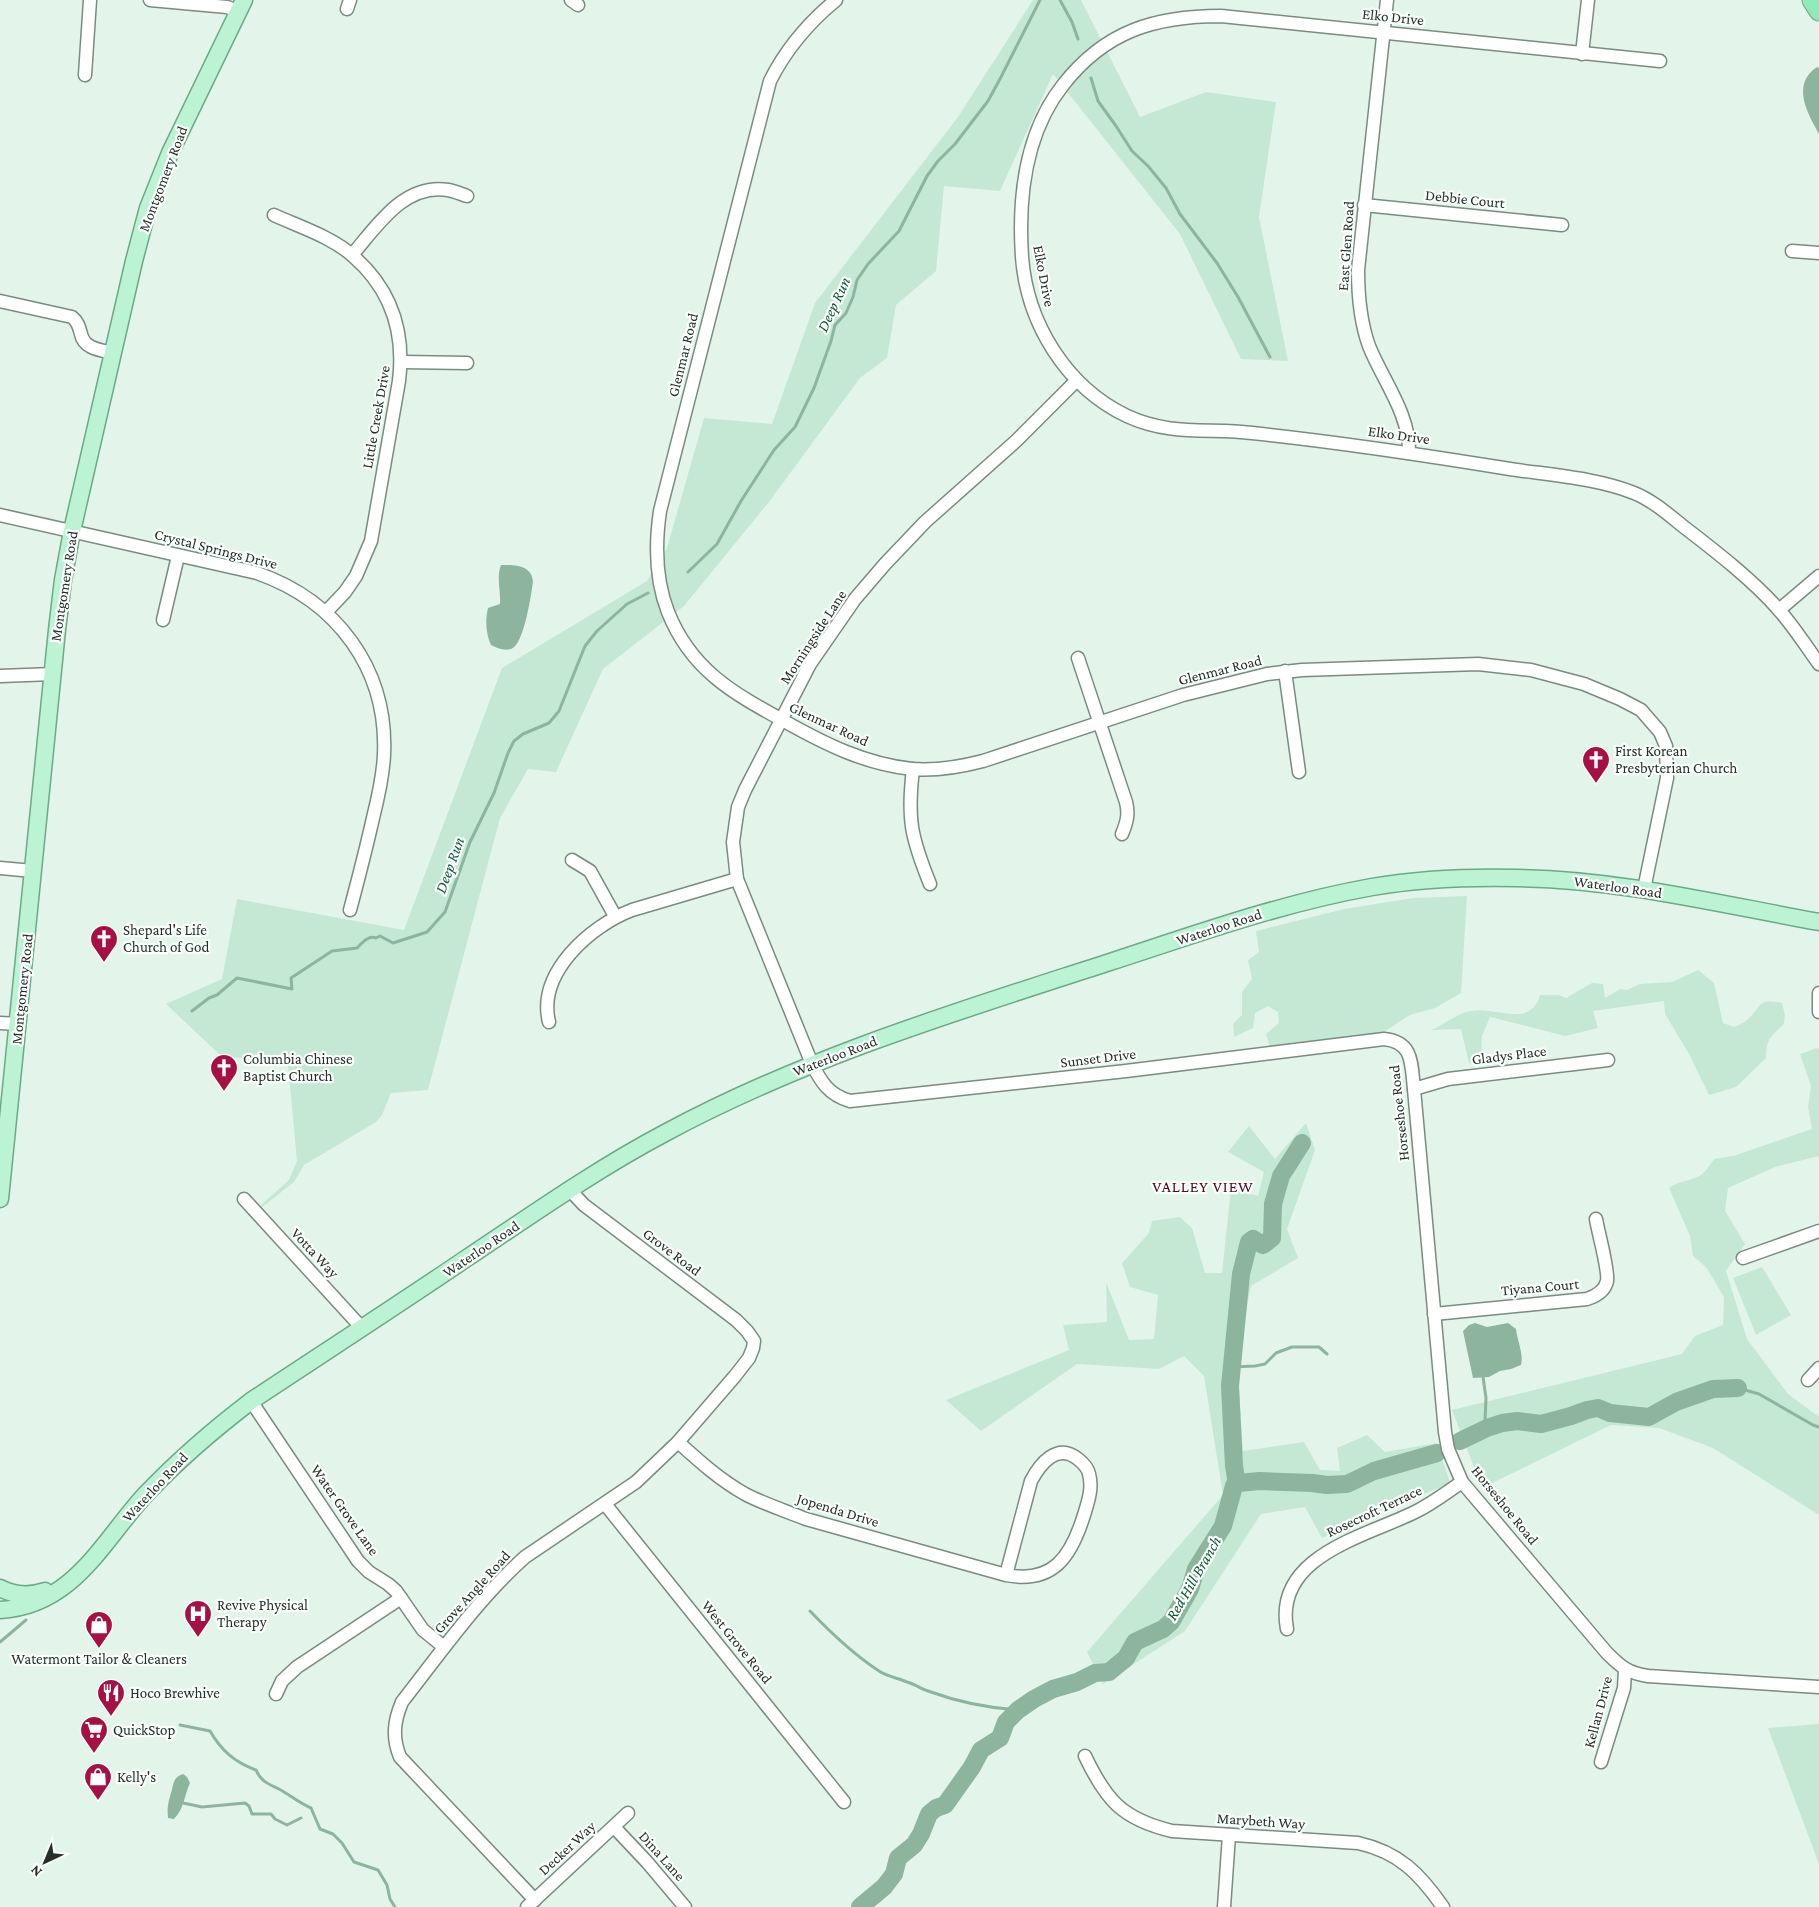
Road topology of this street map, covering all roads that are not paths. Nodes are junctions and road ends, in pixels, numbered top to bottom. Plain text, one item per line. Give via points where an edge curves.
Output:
1 (90, 0) edge
2 (150, 0) edge
3 (836, 0) edge
4 (1386, 0) edge
5 (1588, 0) edge
6 (1812, 0) edge
7 (241, 5) edge
8 (1819, 11) edge
9 (1384, 32) junction
10 (1582, 54) junction
11 (1660, 61) dead end
12 (85, 75) dead end
13 (467, 196) dead end
14 (1364, 205) junction
15 (274, 215) dead end
16 (1562, 226) dead end
17 (1792, 251) dead end
18 (1819, 253) edge
19 (352, 255) junction
20 (0, 301) edge
21 (113, 353) junction
22 (402, 362) junction
23 (467, 363) dead end
24 (1077, 380) junction
25 (1409, 452) junction
26 (0, 515) edge
27 (72, 530) junction
28 (178, 556) junction
29 (1819, 576) edge
30 (1779, 610) junction
31 (326, 612) junction
32 (163, 620) dead end
33 (1078, 658) dead end
34 (1819, 664) edge
35 (1285, 671) junction
36 (53, 674) junction
37 (0, 676) edge
38 (781, 720) junction
39 (1099, 722) junction
40 (912, 769) junction
41 (1299, 772) dead end
42 (1122, 834) dead end
43 (572, 860) dead end
44 (0, 868) edge
45 (33, 871) junction
46 (737, 879) junction
47 (930, 884) dead end
48 (1644, 889) junction
49 (350, 910) dead end
50 (615, 916) junction
51 (1819, 922) edge
52 (1819, 993) edge
53 (1819, 1012) edge
54 (549, 1022) dead end
55 (0, 1023) edge
56 (18, 1024) junction
57 (1403, 1045) joint
58 (1608, 1060) dead end
59 (812, 1064) junction
60 (1414, 1089) junction
61 (569, 1189) junction
62 (0, 1199) edge
63 (244, 1199) dead end
64 (1596, 1219) dead end
65 (1819, 1231) edge
66 (1742, 1258) dead end
67 (1434, 1314) junction
68 (362, 1328) junction
69 (754, 1341) joint
70 (1819, 1368) edge
71 (1808, 1380) dead end
72 (251, 1401) junction
73 (678, 1442) junction
74 (1462, 1482) junction
75 (604, 1504) junction
76 (1006, 1575) junction
77 (73, 1579) junction
78 (0, 1588) edge
79 (400, 1598) junction
80 (4, 1613) edge
81 (1287, 1629) dead end
82 (444, 1647) junction
83 (1625, 1670) junction
84 (1819, 1687) edge
85 (276, 1694) dead end
86 (1084, 1756) dead end
87 (1601, 1762) dead end
88 (844, 1802) dead end
89 (628, 1813) dead end
90 (614, 1827) junction
91 (1229, 1835) junction
92 (531, 1904) edge
93 (685, 1907) edge
94 (1224, 1907) edge
95 (1443, 1907) edge

1 - 12 street
2 - 7 street via 227,7
3 - 38 street, Glenmar Road via 795,41 770,81 664,494 656,540 657,568 668,611 679,634 726,688
4 - 9 street, East Glen Road
5 - 10 street
6 - 8 highway
7 - 21 main road, Montgomery Road via 170,153 148,208
9 - 10 street, Elko Drive
9 - 14 street, East Glen Road
9 - 24 street, Elko Drive via 1221,16 1164,20 1116,38 1078,68 1062,86 1048,107 1028,159 1023,184 1021,236 1026,283 1038,324 1048,344
10 - 11 street, Elko Drive
13 - 19 street via 437,190 410,196 388,213
14 - 16 street, Debbie Court
14 - 25 street, East Glen Road via 1358,270 1363,327 1408,430
15 - 19 street, Little Creek Drive
17 - 18 street
19 - 22 street, Little Creek Drive via 390,304
20 - 21 street via 72,317 80,326 87,345
21 - 27 main road, Montgomery Road
22 - 23 street
22 - 31 street, Little Creek Drive via 371,541 356,576
24 - 25 street, Elko Drive via 1113,409 1152,425 1183,431 1254,433
24 - 38 street, Morningside Lane via 1016,441 925,522 885,564 810,664
25 - 30 street, Elko Drive via 1598,483 1638,494 1697,537
26 - 27 street, Crystal Springs Drive
27 - 28 street, Crystal Springs Drive
27 - 36 main road, Montgomery Road
28 - 31 street, Crystal Springs Drive via 279,581
28 - 32 street
29 - 30 street
30 - 34 street, Elko Drive
31 - 49 street, Crystal Springs Drive via 348,637 370,674 380,705 384,739 378,797
33 - 39 street
35 - 39 street, Glenmar Road via 1183,694
35 - 41 street
35 - 48 street, Glenmar Road via 1478,664 1514,667 1584,684 1641,710 1660,732 1666,746 1667,762 1667,778
36 - 37 street
36 - 45 main road, Montgomery Road
38 - 40 street, Glenmar Road via 862,759
38 - 46 street, Morningside Lane via 738,807 733,842
39 - 40 street, Glenmar Road via 964,766
39 - 42 street via 1128,812
40 - 47 street via 910,820 918,855
43 - 50 street via 590,871
44 - 45 street
45 - 56 main road, Montgomery Road
46 - 50 street
46 - 59 street, Morningside Lane
48 - 51 main road, Waterloo Road
48 - 59 main road, Waterloo Road via 1516,878 1417,882 1334,895 1226,924 921,1024
50 - 54 street via 585,938 561,968 547,999
52 - 53 street
55 - 56 street
56 - 62 main road, Montgomery Road
57 - 59 street, Sunset Drive via 1384,1039 850,1101 829,1091
57 - 60 street, Horseshoe Road via 1408,1051
58 - 60 street, Gladys Place via 1448,1079
59 - 61 main road, Waterloo Road via 664,1133
60 - 67 street, Horseshoe Road
61 - 68 main road, Waterloo Road
61 - 69 street, Grove Road via 584,1205 736,1320
63 - 68 street, Votta Way
64 - 67 street, Tiyana Court via 1607,1276 1604,1288 1594,1297
65 - 66 street
67 - 74 street, Horseshoe Road via 1448,1449
68 - 72 main road, Waterloo Road
69 - 73 street, Grove Angle Road via 749,1358
70 - 71 street
72 - 77 main road, Waterloo Road via 170,1469 90,1564
72 - 79 street, Water Grove Lane via 358,1560
73 - 75 street, Grove Angle Road via 636,1482
73 - 76 street, Jopenda Drive via 723,1480 775,1507
74 - 81 street, Rosecroft Terrace via 1417,1511 1322,1554 1306,1569 1286,1600
74 - 83 street, Horseshoe Road
75 - 82 street, Grove Angle Road via 525,1557 497,1584
75 - 88 street, West Grove Road
76 - 76 street, Jopenda Drive via 1021,1578 1047,1573 1058,1565 1074,1544 1090,1495 1089,1472 1076,1457 1057,1453 1037,1470 1031,1481
77 - 78 main road via 31,1595
77 - 80 main road, Waterloo Road via 28,1605
79 - 82 street, Water Grove Lane via 423,1630
79 - 85 street via 297,1667 282,1681
82 - 92 street, Grove Angle Road via 402,1702 394,1728 396,1747 406,1765
83 - 84 street, Horseshoe Road via 1648,1676
83 - 87 street, Kellan Drive via 1624,1688
86 - 91 street, Marybeth Way via 1110,1799 1139,1820 1172,1831
89 - 90 street, Decker Way
90 - 92 street, Decker Way
90 - 93 street, Dina Lane
91 - 94 street
91 - 95 street, Marybeth Way via 1358,1843 1376,1847 1420,1876

